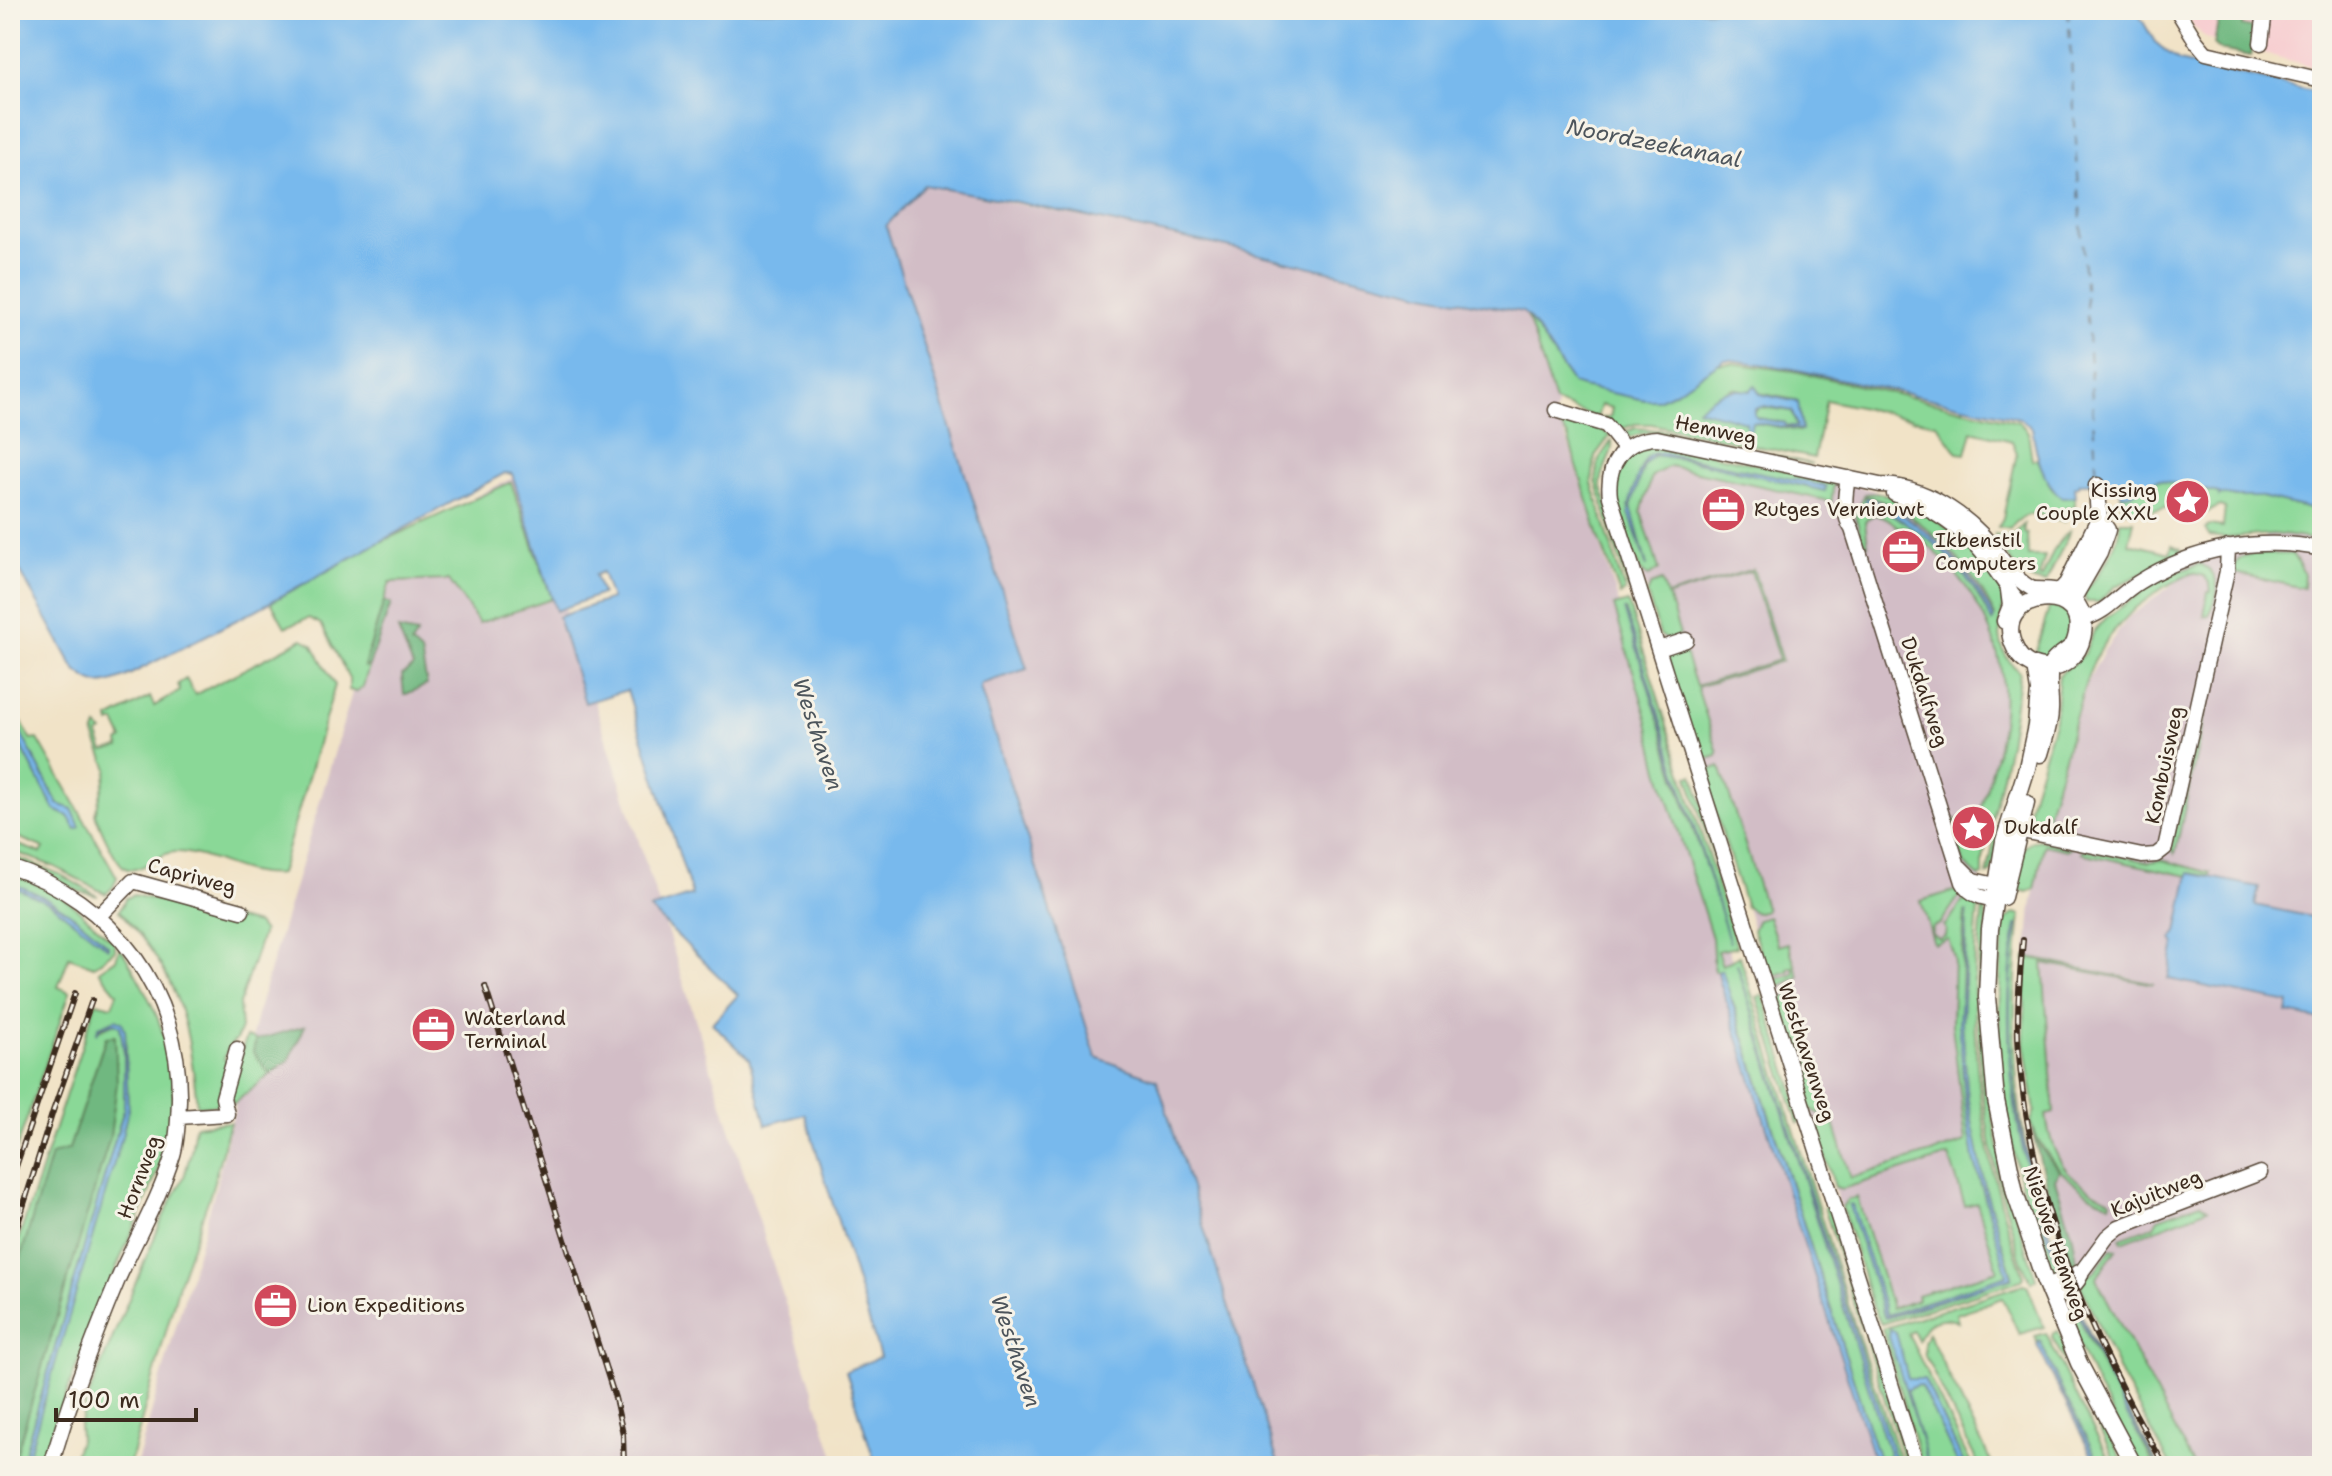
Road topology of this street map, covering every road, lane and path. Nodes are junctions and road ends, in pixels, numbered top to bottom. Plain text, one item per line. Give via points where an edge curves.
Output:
1 (2177, 10) edge
2 (2265, 10) edge
3 (2261, 43) dead end
4 (2322, 80) edge
5 (1556, 410) dead end
6 (1625, 449) junction
7 (1853, 479) junction
8 (2097, 486) dead end
9 (2228, 547) junction
10 (2322, 549) edge
11 (2209, 552) junction
12 (2224, 578) junction
13 (2011, 582) junction
14 (2029, 600) junction
15 (2068, 604) junction
16 (1686, 640) dead end
17 (1659, 649) junction
18 (2043, 667) junction
19 (2037, 708) junction
20 (2014, 829) junction
21 (10, 867) edge
22 (1997, 894) junction
23 (242, 911) dead end
24 (99, 916) junction
25 (237, 1049) dead end
26 (178, 1117) junction
27 (2260, 1173) dead end
28 (2049, 1292) junction
29 (51, 1466) edge
30 (1917, 1466) edge
31 (2134, 1466) edge

1 - 4 street via 2206,53
2 - 3 street
5 - 6 street via 1606,425
6 - 7 street, Hemweg via 1644,439 1661,439
6 - 17 street, Westhavenweg via 1610,471 1610,497
7 - 13 street, Hemweg via 1923,505 1958,529
7 - 22 street, Dukdalfweg via 1846,505 1848,524 1960,867
8 - 15 main road via 2098,512 2107,530
9 - 10 street via 2280,543
9 - 11 street
9 - 12 street, Kombuisweg
11 - 12 street
11 - 15 street via 2150,576 2105,610
12 - 20 street, Kombuisweg via 2168,843 2162,851 2142,856
13 - 14 street, Hemweg
13 - 19 main road via 2003,631 2006,646 2031,677
14 - 15 main road
14 - 18 main road via 2012,623 2011,638 2022,658
15 - 18 main road via 2083,639 2066,662
16 - 17 street
17 - 30 street, Westhavenweg
18 - 19 main road, Nieuwe Hemweg
18 - 20 main road, Nieuwe Hemweg via 2049,722
19 - 20 main road, Nieuwe Hemweg
20 - 22 main road, Nieuwe Hemweg
21 - 24 street, Hornweg via 57,886
22 - 28 main road, Nieuwe Hemweg via 1987,979 1995,1090 2023,1221
23 - 24 street, Capriweg via 133,881
24 - 26 street, Hornweg via 127,944 159,995 177,1064
25 - 26 street via 223,1098 227,1114
26 - 29 street, Hornweg via 174,1153 70,1399
27 - 28 street, Kajuitweg via 2119,1227 2068,1291
28 - 31 main road, Nieuwe Hemweg via 2079,1363

